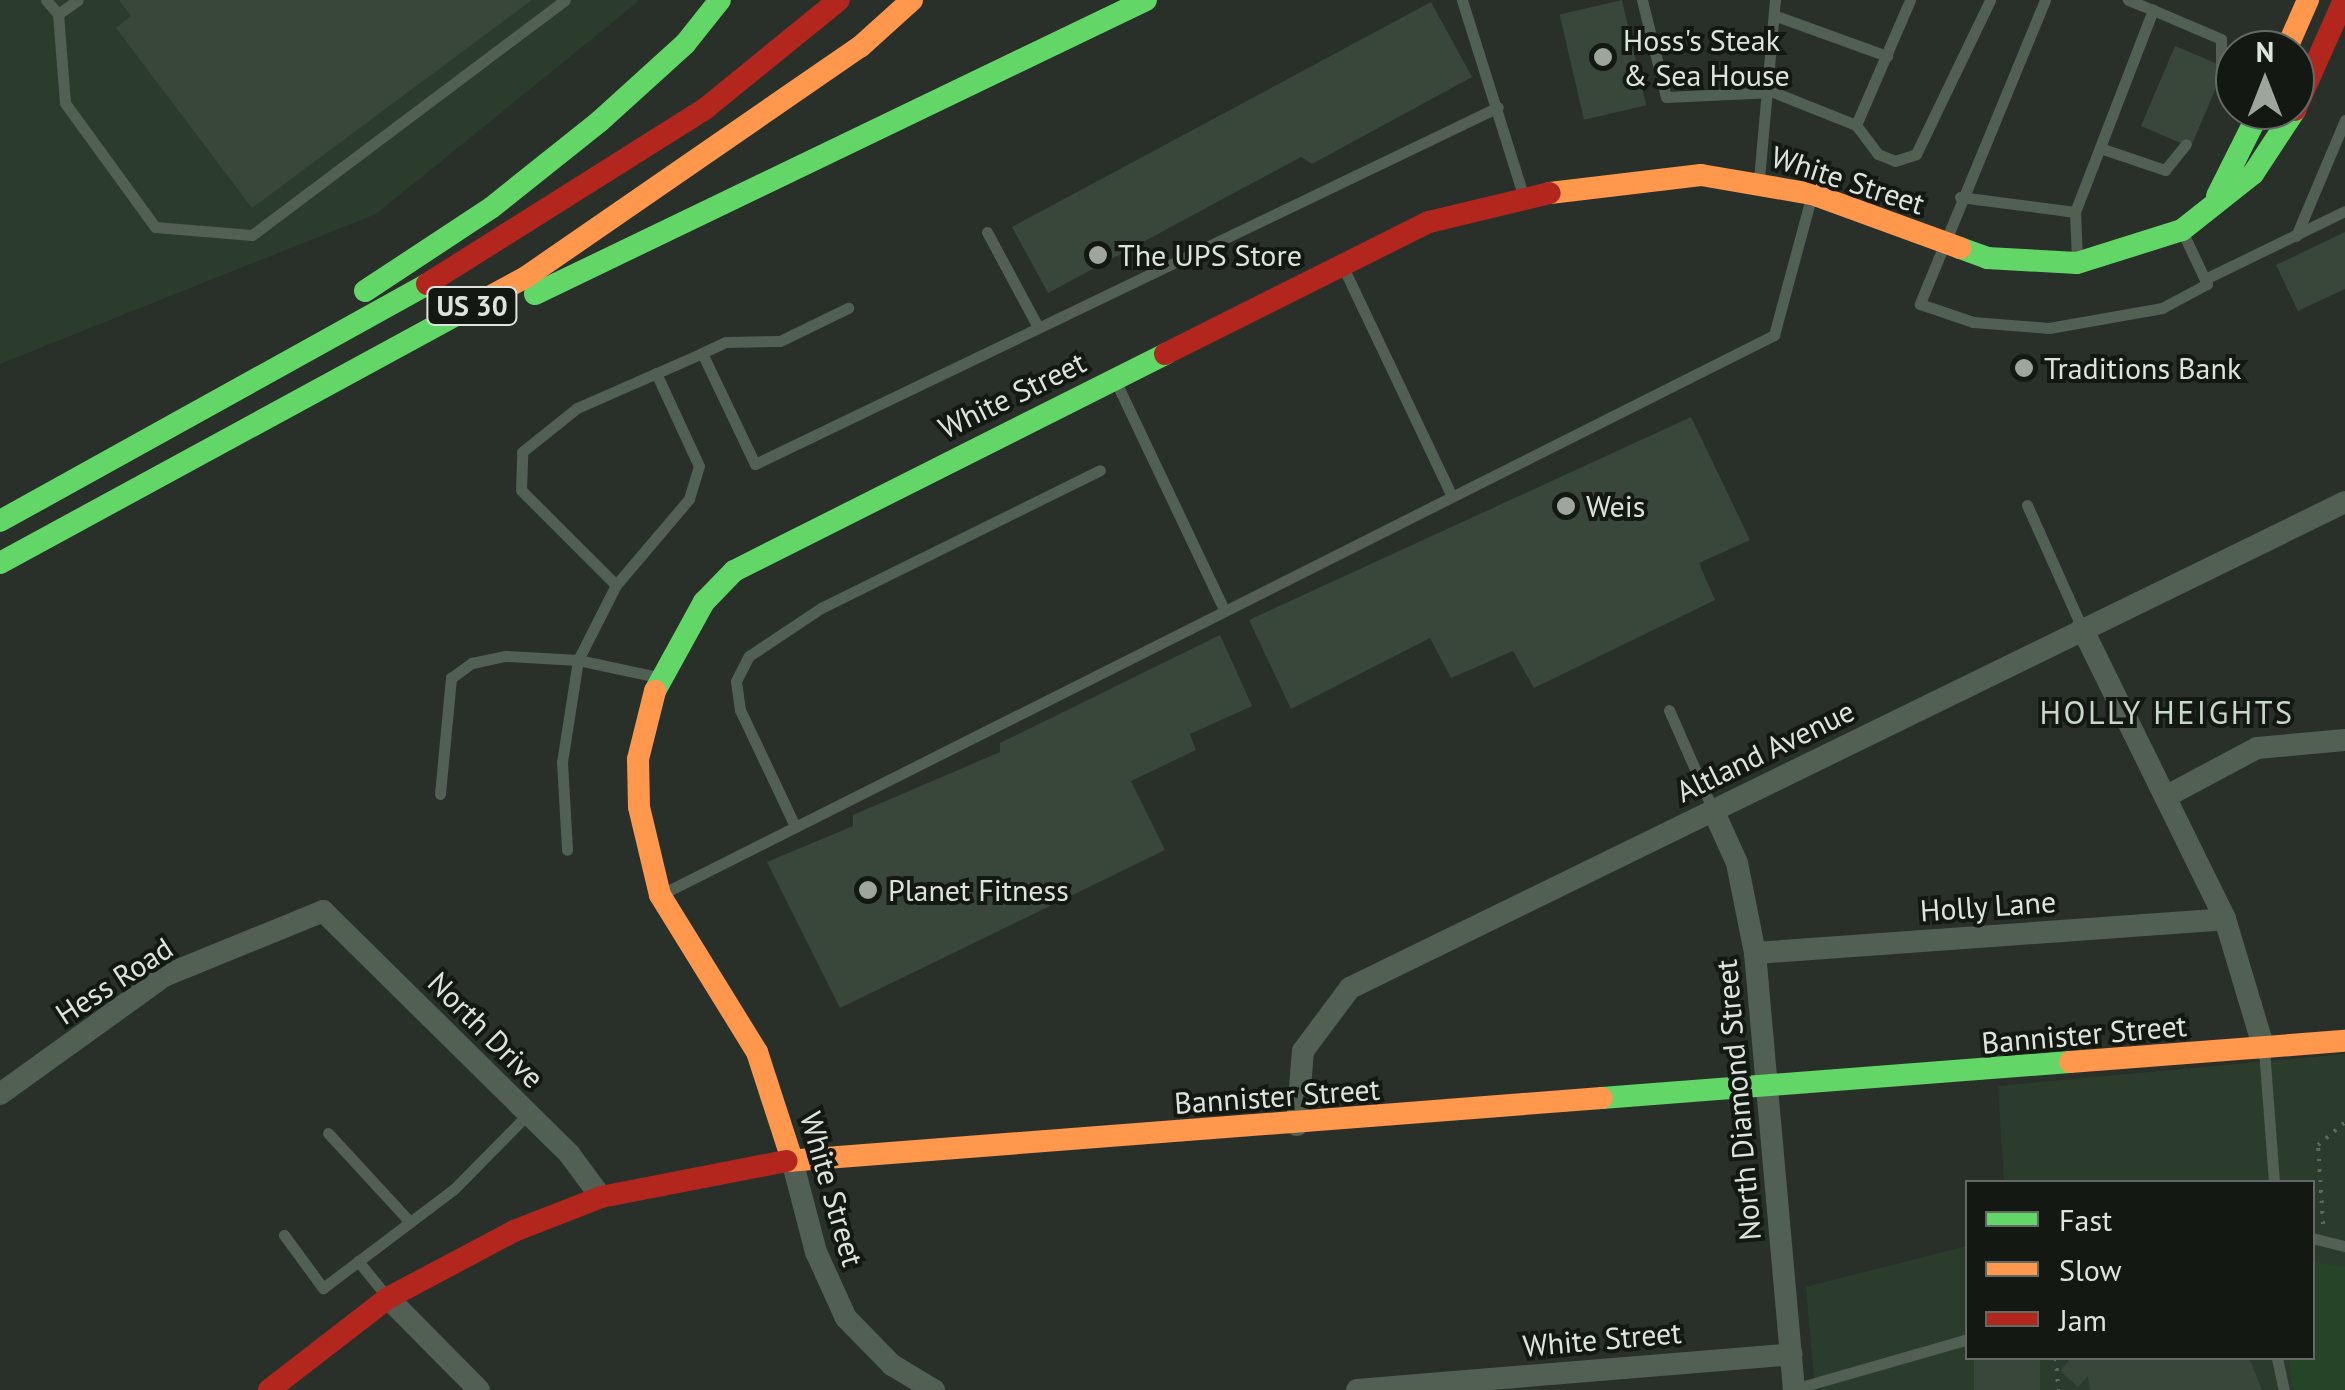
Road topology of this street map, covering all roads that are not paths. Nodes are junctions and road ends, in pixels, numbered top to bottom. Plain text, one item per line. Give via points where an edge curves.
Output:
1 (46, 0) edge
2 (78, 0) edge
3 (565, 0) edge
4 (720, 0) edge
5 (840, 0) edge
6 (912, 0) edge
7 (1146, 0) edge
8 (1462, 0) edge
9 (1642, 0) edge
10 (1775, 0) edge
11 (1910, 0) edge
12 (1990, 0) edge
13 (2044, 0) edge
14 (2128, 0) edge
15 (2308, 0) edge
16 (2344, 0) edge
17 (2153, 10) junction
18 (58, 14) junction
19 (1778, 17) junction
20 (2295, 30) edge
21 (2215, 37) edge
22 (1887, 56) junction
23 (2315, 65) edge
24 (1772, 92) junction
25 (1498, 107) junction
26 (2345, 120) edge
27 (1856, 125) junction
28 (2250, 130) edge
29 (2284, 130) edge
30 (2186, 144) dead end
31 (2100, 148) junction
32 (1759, 179) junction
33 (1812, 194) junction
34 (1523, 196) junction
35 (1960, 198) junction
36 (2211, 208) junction
37 (2345, 211) edge
38 (2075, 212) junction
39 (2182, 230) junction
40 (988, 232) dead end
41 (2296, 236) junction
42 (1942, 243) junction
43 (2077, 263) junction
44 (1342, 266) junction
45 (2208, 278) junction
46 (848, 308) dead end
47 (1038, 327) junction
48 (702, 353) junction
49 (656, 373) junction
50 (1114, 378) junction
51 (330, 383) junction
52 (1100, 470) dead end
53 (1452, 496) junction
54 (2345, 502) edge
55 (2027, 505) dead end
56 (0, 512) edge
57 (0, 521) edge
58 (0, 563) edge
59 (616, 585) junction
60 (1224, 610) junction
61 (2082, 628) junction
62 (578, 660) junction
63 (658, 677) junction
64 (1669, 710) dead end
65 (2345, 740) edge
66 (440, 794) dead end
67 (2168, 796) junction
68 (1713, 810) junction
69 (794, 824) junction
70 (567, 850) dead end
71 (660, 896) junction
72 (323, 910) joint
73 (2225, 918) junction
74 (1755, 953) junction
75 (2345, 1042) edge
76 (2264, 1048) junction
77 (1768, 1091) junction
78 (0, 1094) edge
79 (529, 1114) junction
80 (1296, 1125) junction
81 (328, 1133) dead end
82 (792, 1160) junction
83 (2274, 1180) edge
84 (601, 1197) junction
85 (410, 1222) junction
86 (284, 1234) dead end
87 (2315, 1239) edge
88 (2345, 1246) edge
89 (358, 1261) junction
90 (388, 1298) junction
91 (1965, 1339) edge
92 (1792, 1354) junction
93 (2277, 1360) edge
94 (268, 1390) edge
95 (479, 1390) edge
96 (934, 1390) edge
97 (1357, 1390) edge
98 (1794, 1390) edge
99 (2284, 1390) edge

1 - 18 lane
2 - 18 lane
3 - 18 lane via 252,235 155,227 65,104
4 - 56 main road via 656,70 491,208
5 - 57 main road, US 30 / US 30 via 706,108 478,256
6 - 51 main road, US 30 / US 30 via 860,47 664,187 526,277
7 - 51 main road via 648,245
8 - 25 lane
9 - 24 lane via 1666,97
10 - 19 lane
11 - 22 lane
12 - 27 lane via 1916,154 1896,161 1878,154
13 - 35 lane
14 - 17 lane
15 - 20 main road
16 - 23 main road, White Street
17 - 21 lane
17 - 31 lane
19 - 22 lane
19 - 24 lane
22 - 27 lane
24 - 27 lane
24 - 32 lane
25 - 34 lane
25 - 47 lane
26 - 41 lane
28 - 36 main road, White Street
29 - 36 main road, White Street via 2271,154
30 - 31 lane via 2165,170
31 - 38 lane
32 - 33 main road, White Street
32 - 34 main road, White Street via 1702,175
33 - 42 main road, White Street
33 - 53 lane via 1774,335
34 - 44 main road, White Street via 1429,222
35 - 38 lane
35 - 42 lane
36 - 39 main road, White Street
37 - 41 lane
38 - 43 lane
39 - 43 main road, White Street
39 - 45 lane
40 - 47 lane
41 - 45 lane
42 - 43 main road, White Street via 1987,258
42 - 45 lane via 1920,304 1974,322 2098,324 2162,308
44 - 50 main road, White Street
44 - 53 lane
46 - 48 lane via 780,341 726,342
47 - 48 lane via 756,464
48 - 49 lane
49 - 59 lane via 700,466 689,499
49 - 59 lane via 577,408 522,452 522,490
50 - 60 lane
50 - 63 main road, White Street via 765,550 704,602
51 - 58 main road, US 30 / US 30
52 - 69 lane via 822,608 749,656 736,681 740,710
53 - 60 lane
54 - 61 street, Altland Avenue
55 - 61 lane
59 - 62 lane
60 - 69 lane
61 - 67 street
61 - 68 street, Altland Avenue
62 - 63 lane
62 - 66 lane via 506,656 472,663 451,678
62 - 70 lane via 560,795
63 - 71 main road, White Street via 638,759 646,848
64 - 68 lane
65 - 67 street via 2257,748
67 - 73 street
68 - 74 street, North Diamond Street via 1736,863
68 - 80 street, Altland Avenue via 1350,988 1304,1052
69 - 71 lane
71 - 82 main road, White Street via 757,1052
72 - 78 street, Hess Road via 164,976
72 - 79 street, North Drive
73 - 74 street, Holly Lane
73 - 76 street
74 - 77 street, North Diamond Street
75 - 76 main road, Bannister Street
76 - 77 main road, Bannister Street
76 - 83 lane
77 - 80 main road, Bannister Street
77 - 92 street, North Diamond Street
79 - 84 street, North Drive
79 - 85 lane
80 - 82 main road, Bannister Street
81 - 85 lane
82 - 84 main road, Bannister Street
82 - 96 street, White Street via 816,1252 846,1318 892,1365
84 - 90 main road, Bannister Street via 514,1231
85 - 89 lane
86 - 89 lane via 323,1288
87 - 88 lane
89 - 90 lane
90 - 94 main road, Bannister Street
90 - 95 street
91 - 98 lane
92 - 97 street, White Street
92 - 98 street, North Diamond Street
93 - 99 lane

